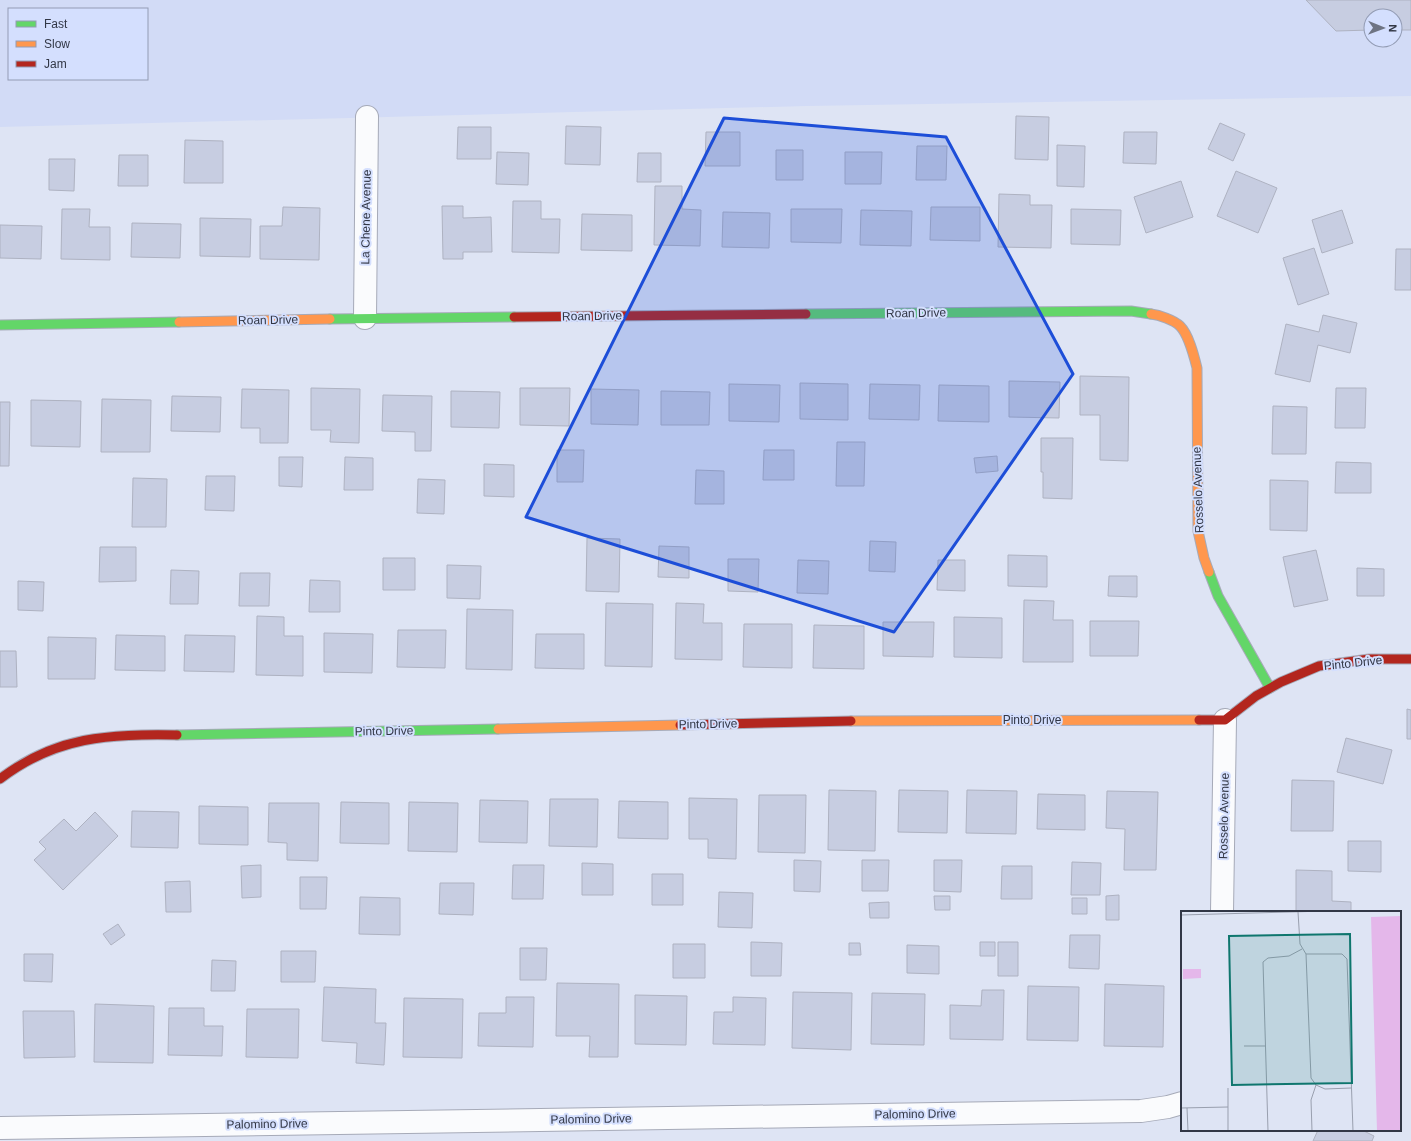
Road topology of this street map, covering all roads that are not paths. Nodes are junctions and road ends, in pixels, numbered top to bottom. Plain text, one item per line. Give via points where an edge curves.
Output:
1 (367, 117) dead end
2 (365, 318) junction
3 (0, 325) edge
4 (1180, 326) joint
5 (1411, 659) edge
6 (1270, 688) junction
7 (1225, 720) junction
8 (0, 779) edge
9 (1222, 911) edge
10 (1181, 1103) edge
11 (0, 1128) edge

1 - 2 street, La Chene Avenue
2 - 3 street, Roan Drive
2 - 4 street, Roan Drive via 1131,311 1160,315
4 - 6 street, Rosselo Avenue via 1192,348 1197,368 1198,531 1204,558 1218,596
5 - 6 street, Pinto Drive via 1369,659 1319,666
6 - 7 street, Pinto Drive
7 - 8 street, Pinto Drive via 906,720 135,735 91,738 54,748 24,762
7 - 9 street, Rosselo Avenue
10 - 11 street, Palomino Drive via 1141,1111

